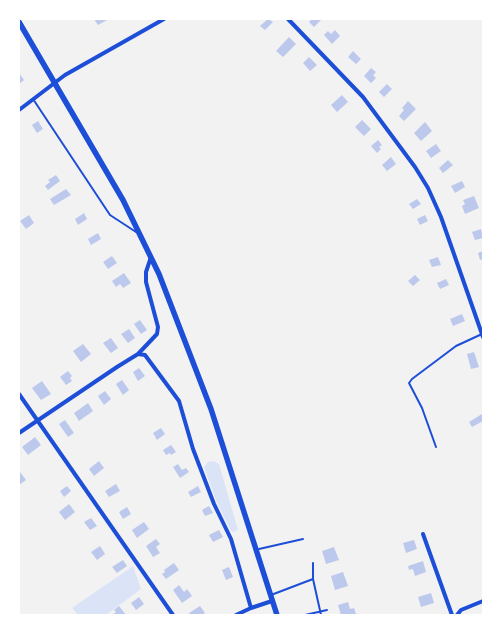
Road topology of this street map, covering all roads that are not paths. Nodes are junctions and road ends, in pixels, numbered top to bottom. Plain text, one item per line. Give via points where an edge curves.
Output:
1 (164, 19) edge
2 (288, 19) edge
3 (19, 22) edge
4 (55, 83) junction
5 (33, 99) junction
6 (19, 110) edge
7 (140, 234) junction
8 (151, 257) junction
9 (483, 335) edge
10 (138, 354) junction
11 (19, 394) edge
12 (38, 421) junction
13 (19, 433) edge
14 (436, 447) dead end
15 (424, 534) dead end
16 (302, 539) dead end
17 (256, 550) junction
18 (314, 563) dead end
19 (313, 578) junction
20 (271, 598) junction
21 (483, 601) edge
22 (251, 608) junction
23 (327, 610) dead end
24 (320, 614) edge
25 (173, 615) edge
26 (236, 615) edge
27 (277, 615) edge
28 (305, 615) edge
29 (452, 615) edge
30 (457, 615) edge

1 - 4 street
2 - 9 street via 363,96 428,188
3 - 4 main road
4 - 5 street
4 - 7 main road
5 - 6 street
5 - 7 lane via 110,215
7 - 8 main road
8 - 10 street via 146,282 158,327 157,334
8 - 17 main road via 211,409
9 - 14 lane via 456,346 409,383
10 - 12 street
10 - 22 street via 145,355 178,401 214,504 231,539
11 - 12 street
12 - 13 street
12 - 25 street
15 - 29 street
16 - 17 lane
17 - 20 main road
18 - 19 lane
19 - 20 lane
19 - 24 lane
20 - 22 street
20 - 27 main road
21 - 30 street via 461,610
22 - 26 street
23 - 24 lane
24 - 28 lane

